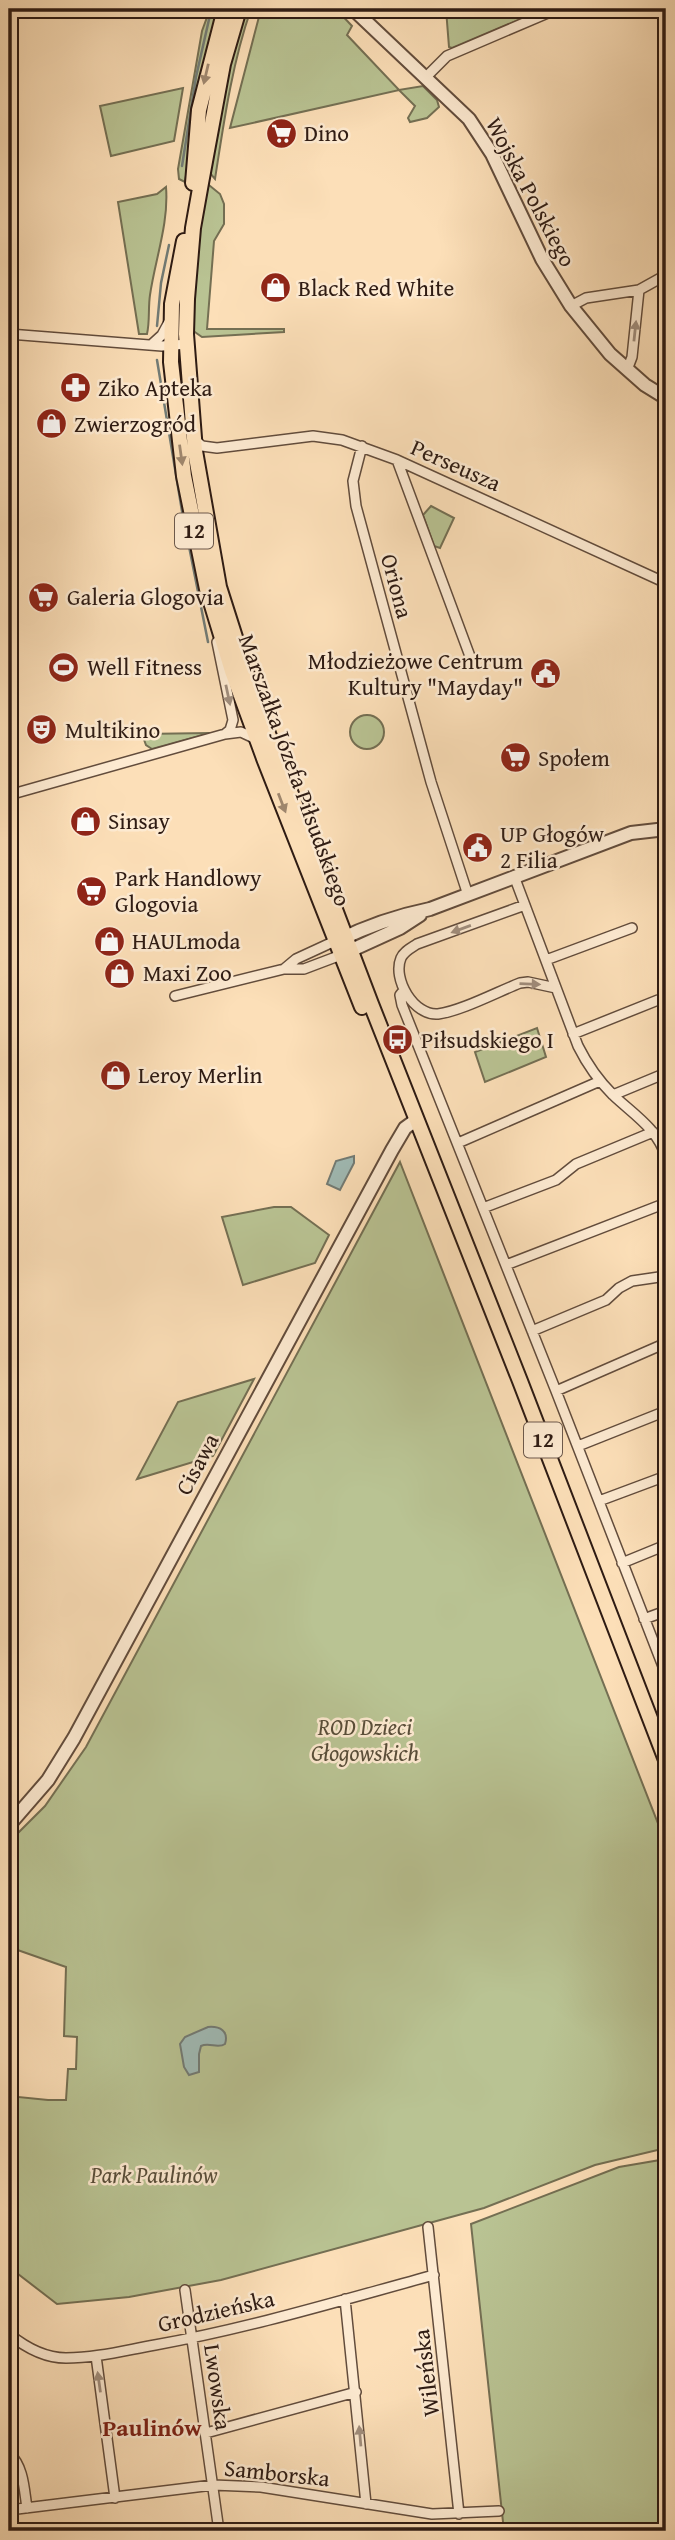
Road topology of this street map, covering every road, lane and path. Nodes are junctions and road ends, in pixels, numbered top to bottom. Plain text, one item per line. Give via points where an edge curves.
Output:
1 (225, 9) edge
2 (239, 9) edge
3 (353, 9) edge
4 (557, 9) edge
5 (426, 77) junction
6 (666, 275) edge
7 (639, 290) junction
8 (571, 306) junction
9 (171, 313) junction
10 (9, 334) edge
11 (187, 344) junction
12 (151, 345) junction
13 (170, 346) junction
14 (627, 370) junction
15 (666, 398) edge
16 (193, 438) junction
17 (362, 446) junction
18 (217, 448) junction
19 (397, 460) junction
20 (198, 475) junction
21 (666, 583) edge
22 (211, 606) junction
23 (471, 659) dead end
24 (225, 734) junction
25 (257, 740) junction
26 (9, 795) edge
27 (666, 829) edge
28 (514, 876) junction
29 (468, 895) junction
30 (525, 905) junction
31 (430, 909) junction
32 (331, 913) junction
33 (365, 927) junction
34 (632, 928) dead end
35 (371, 942) junction
36 (343, 946) junction
37 (318, 949) junction
38 (545, 960) junction
39 (324, 962) junction
40 (284, 969) junction
41 (353, 972) junction
42 (556, 988) junction
43 (404, 990) junction
44 (175, 996) dead end
45 (658, 1000) dead end
46 (573, 1034) junction
47 (666, 1073) edge
48 (600, 1081) junction
49 (613, 1095) junction
50 (416, 1120) junction
51 (653, 1132) junction
52 (458, 1143) junction
53 (664, 1144) edge
54 (666, 1157) edge
55 (666, 1203) edge
56 (484, 1208) junction
57 (506, 1265) junction
58 (666, 1276) edge
59 (532, 1331) junction
60 (666, 1343) edge
61 (556, 1391) junction
62 (666, 1411) edge
63 (578, 1446) junction
64 (666, 1476) edge
65 (599, 1502) junction
66 (666, 1545) edge
67 (622, 1563) junction
68 (666, 1611) edge
69 (644, 1619) junction
70 (666, 1674) edge
71 (666, 1760) edge
72 (9, 1825) edge
73 (428, 2227) dead end
74 (434, 2275) junction
75 (186, 2290) dead end
76 (345, 2299) junction
77 (9, 2334) edge
78 (192, 2339) junction
79 (96, 2356) junction
80 (356, 2392) junction
81 (206, 2433) junction
82 (9, 2453) edge
83 (213, 2485) junction
84 (115, 2498) junction
85 (366, 2504) junction
86 (27, 2508) junction
87 (9, 2510) edge
88 (499, 2511) dead end
89 (459, 2514) junction
90 (219, 2531) edge

1 -> 9 main road, Marszałka Józefa Piłsudskiego / 12 via 199,110 191,202
2 - 11 main road, Marszałka Józefa Piłsudskiego / 12 via 223,64 197,205
3 - 5 street, Wojska Polskiego
4 - 5 street via 450,55
5 - 8 street, Wojska Polskiego via 482,136 542,259
6 - 7 street
7 - 8 street via 586,298
14 -> 7 street
8 - 14 street, Wojska Polskiego
9 - 12 street via 164,331
9 - 13 main road, Marszałka Józefa Piłsudskiego / 12
10 - 12 street
11 - 13 street
11 - 16 main road, Marszałka Józefa Piłsudskiego / 12
12 - 13 street
13 -> 22 main road, Marszałka Józefa Piłsudskiego / 12 via 184,476
14 - 15 street, Wojska Polskiego
16 - 18 street, Perseusza
16 - 20 main road, Marszałka Józefa Piłsudskiego / 12
17 - 18 street, Perseusza via 313,436
17 - 19 street, Perseusza
17 - 29 street, Oriona via 353,481 355,506 431,782
18 - 20 street via 203,459
19 - 21 street, Perseusza
19 - 23 street
20 - 32 main road, Marszałka Józefa Piłsudskiego / 12 via 217,578 241,660
22 -> 24 street via 233,720
22 - 25 main road, Marszałka Józefa Piłsudskiego / 12
24 - 25 street via 241,732
24 - 26 street
25 -> 32 main road, Marszałka Józefa Piłsudskiego / 12
27 - 28 street via 631,833
28 - 29 street
28 - 30 street
29 - 31 street
30 - 38 street
30 -> 43 street via 405,951 399,966
31 - 33 street
31 - 35 street
32 - 33 street
32 - 36 main road, Marszałka Józefa Piłsudskiego / 12
32 - 37 street
33 - 36 street
34 - 38 street
35 - 36 street
35 - 41 street
36 - 37 street
36 - 39 street
36 - 41 main road, Marszałka Józefa Piłsudskiego / 12
37 - 40 street
38 - 42 street
39 - 40 street via 304,970
39 - 41 street
40 - 44 street
41 - 50 main road, Marszałka Józefa Piłsudskiego / 12
43 -> 42 street via 417,1006 436,1014 520,983
42 - 46 street
43 - 52 street via 402,1005
45 - 46 street
46 - 48 street
47 - 49 street
48 - 49 street
48 - 52 street
49 - 51 street
50 - 71 main road, Marszałka Józefa Piłsudskiego / 12
50 - 72 street, Cisawa via 405,1128 392,1150 57,1766
51 - 53 street
51 - 56 street via 576,1164 556,1180
52 - 56 street
53 - 54 street
55 - 57 street
56 - 57 street
57 - 59 street
58 - 59 street via 632,1280 606,1300
59 - 61 street
60 - 61 street
61 - 63 street
62 - 63 street
63 - 65 street
64 - 65 street
65 - 67 street
66 - 67 street
67 - 69 street
68 - 69 street
69 - 70 street
73 - 74 street, Wileńska
74 - 76 street, Grodzieńska
74 - 89 street, Wileńska
75 - 78 street, Lwowska
76 - 78 street, Grodzieńska
76 - 80 street
77 - 79 street, Grodzieńska via 50,2356
78 - 79 street, Grodzieńska
78 - 81 street, Lwowska
84 -> 79 street
80 - 81 street
85 -> 80 street
81 - 83 street, Lwowska
82 - 86 street via 22,2474
83 - 84 street, Samborska
83 - 85 street, Samborska via 261,2487
83 - 90 street, Lwowska
84 - 86 street, Samborska
85 - 89 street, Samborska
86 - 87 street, Samborska
88 - 89 street, Samborska

